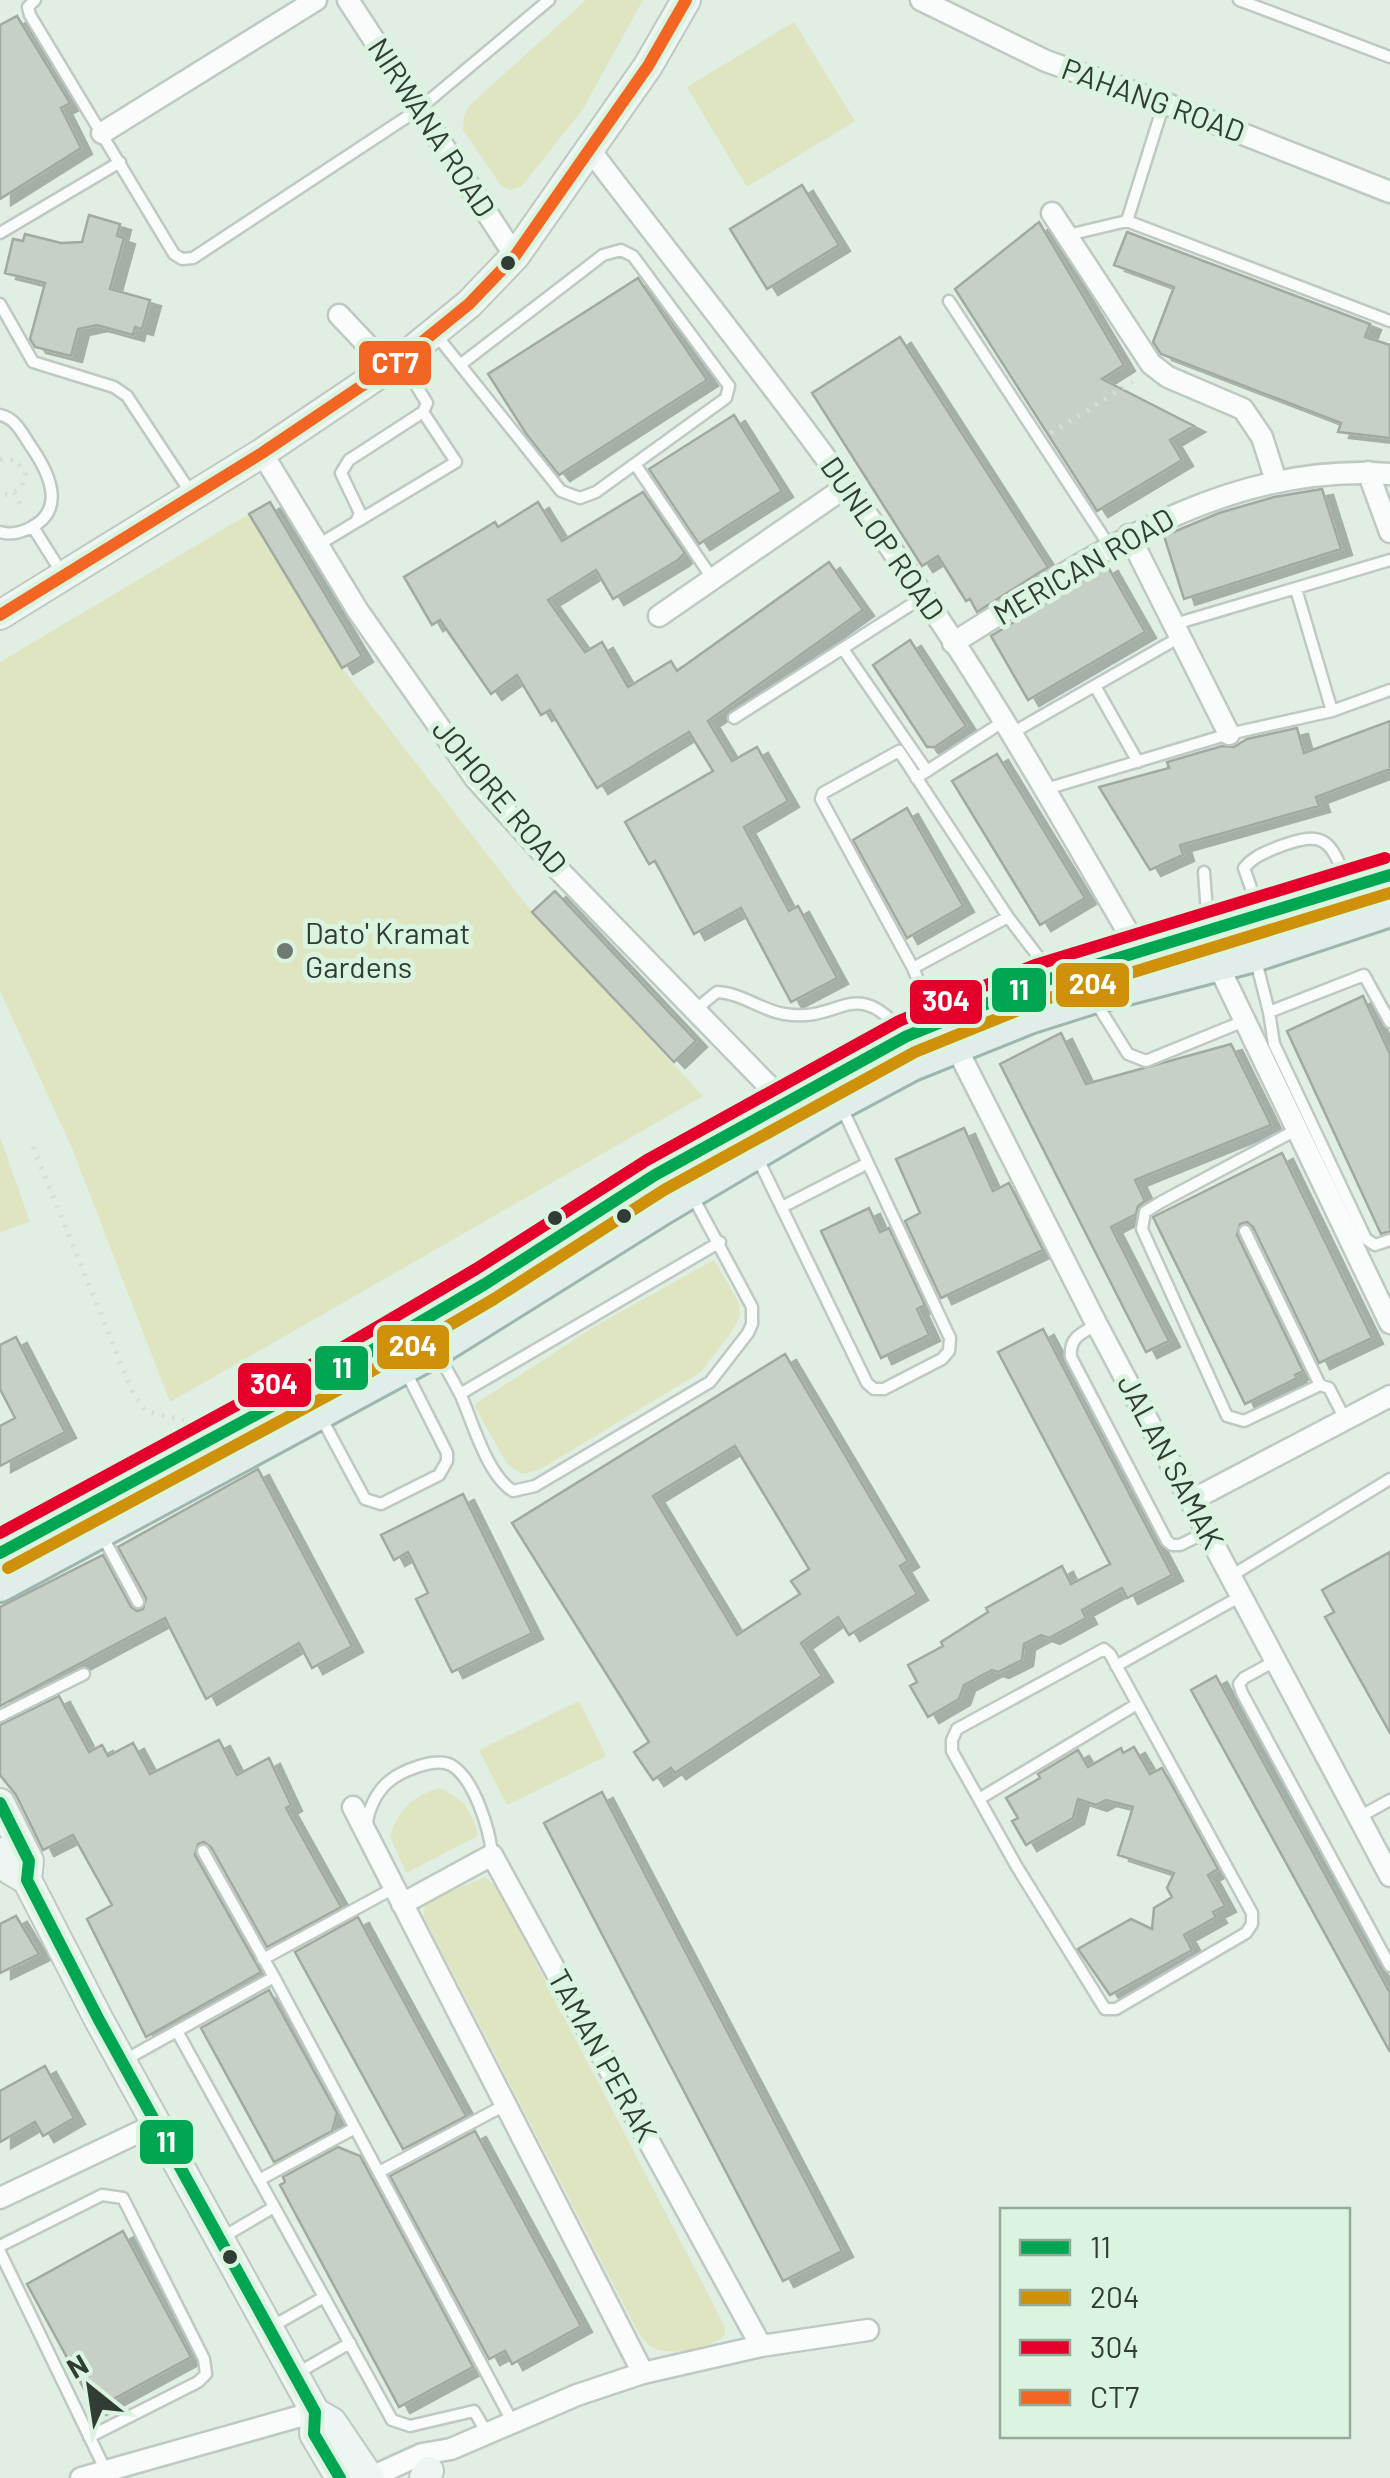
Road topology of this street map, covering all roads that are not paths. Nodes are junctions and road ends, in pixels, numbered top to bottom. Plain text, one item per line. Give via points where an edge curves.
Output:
1 (35, 0) edge
2 (316, 0) edge
3 (348, 0) edge
4 (549, 0) edge
5 (686, 0) edge
6 (921, 0) edge
7 (1238, 0) edge
8 (1390, 57) edge
9 (1164, 102) junction
10 (419, 110) junction
11 (102, 134) junction
12 (590, 150) junction
13 (120, 162) junction
14 (1390, 192) edge
15 (1052, 213) dead end
16 (1127, 220) junction
17 (0, 233) edge
18 (1067, 236) junction
19 (515, 256) junction
20 (949, 301) dead end
21 (0, 304) edge
22 (339, 315) dead end
23 (1390, 321) edge
24 (436, 333) junction
25 (395, 364) junction
26 (460, 365) junction
27 (423, 412) junction
28 (0, 415) edge
29 (262, 454) junction
30 (634, 464) junction
31 (1368, 472) junction
32 (1390, 474) edge
33 (1276, 480) junction
34 (847, 486) junction
35 (193, 496) junction
36 (356, 522) junction
37 (33, 527) junction
38 (0, 532) edge
39 (1390, 532) edge
40 (1129, 535) junction
41 (318, 545) junction
42 (1110, 547) junction
43 (1390, 560) edge
44 (64, 576) junction
45 (713, 579) junction
46 (1296, 589) junction
47 (924, 597) junction
48 (0, 615) edge
49 (658, 616) dead end
50 (1178, 631) junction
51 (953, 642) junction
52 (843, 648) junction
53 (1095, 686) junction
54 (1390, 690) edge
55 (1332, 712) junction
56 (734, 718) dead end
57 (1008, 727) junction
58 (1229, 734) junction
59 (1138, 762) junction
60 (927, 771) junction
61 (916, 778) junction
62 (1045, 790) junction
63 (1204, 872) dead end
64 (1390, 876) edge
65 (1348, 889) junction
66 (1262, 916) junction
67 (1008, 917) junction
68 (1387, 918) edge
69 (1209, 931) junction
70 (1139, 951) junction
71 (1254, 955) junction
72 (1218, 966) junction
73 (913, 968) junction
74 (1054, 978) junction
75 (1092, 997) junction
76 (696, 1010) junction
77 (1270, 1012) junction
78 (1245, 1021) junction
79 (1390, 1022) edge
80 (933, 1035) junction
81 (839, 1103) junction
82 (795, 1113) junction
83 (1296, 1130) junction
84 (755, 1154) junction
85 (866, 1164) junction
86 (690, 1192) junction
87 (782, 1207) junction
88 (1245, 1231) dead end
89 (1390, 1240) edge
90 (720, 1242) junction
91 (1390, 1323) edge
92 (1097, 1324) junction
93 (435, 1350) junction
94 (404, 1367) junction
95 (1320, 1385) junction
96 (460, 1394) junction
97 (1390, 1396) edge
98 (319, 1413) junction
99 (1345, 1420) junction
100 (1390, 1479) edge
101 (1190, 1502) junction
102 (100, 1532) junction
103 (1207, 1532) junction
104 (0, 1553) edge
105 (1231, 1576) junction
106 (0, 1586) edge
107 (1241, 1596) junction
108 (138, 1602) dead end
109 (1275, 1661) junction
110 (1116, 1666) junction
111 (84, 1674) dead end
112 (1136, 1704) junction
113 (0, 1716) edge
114 (979, 1800) junction
115 (1390, 1800) edge
116 (0, 1803) edge
117 (353, 1806) dead end
118 (1359, 1817) junction
119 (367, 1835) junction
120 (203, 1851) dead end
121 (0, 1852) edge
122 (492, 1856) junction
123 (1390, 1876) edge
124 (27, 1880) junction
125 (398, 1896) junction
126 (263, 1958) junction
127 (1390, 1966) edge
128 (274, 1977) junction
129 (178, 2033) junction
130 (122, 2062) junction
131 (506, 2104) junction
132 (156, 2124) junction
133 (355, 2128) junction
134 (379, 2172) junction
135 (259, 2180) junction
136 (0, 2198) edge
137 (274, 2206) junction
138 (220, 2239) junction
139 (0, 2249) edge
140 (324, 2297) junction
141 (269, 2328) junction
142 (868, 2330) dead end
143 (350, 2343) junction
144 (761, 2346) junction
145 (643, 2374) junction
146 (297, 2379) junction
147 (315, 2412) junction
148 (512, 2421) junction
149 (278, 2422) junction
150 (486, 2433) junction
151 (89, 2437) junction
152 (451, 2449) junction
153 (106, 2472) junction
154 (423, 2476) edge
155 (82, 2478) edge
156 (340, 2478) edge
157 (370, 2478) edge

1 - 11 lane via 30,15
2 - 11 street
3 - 10 street, NIRWANA ROAD
4 - 10 lane
5 - 12 main road
6 - 9 street, PAHANG ROAD via 1046,61
7 - 8 lane
9 - 14 street, PAHANG ROAD
9 - 16 lane
10 - 13 lane via 194,258 174,254
10 - 19 street, NIRWANA ROAD
11 - 13 lane
12 - 19 main road
12 - 34 street, DUNLOP ROAD
13 - 17 lane
15 - 18 street
16 - 18 lane
16 - 23 lane
18 - 33 street via 1154,368 1243,409 1262,437
19 - 24 main road
20 - 42 lane
21 - 35 lane via 33,362 127,396
22 - 25 street
24 - 25 main road
24 - 26 lane
25 - 27 lane via 427,404
25 - 29 main road
26 - 30 lane via 562,491 580,498
26 - 30 lane via 603,254 621,250 633,256 729,386 726,398
27 - 36 lane via 349,460 341,473 360,513
27 - 36 lane via 456,462
28 - 37 lane via 18,427 48,473 51,506
29 - 35 main road
29 - 41 street, JOHORE ROAD
30 - 45 lane
31 - 32 street, MERICAN ROAD
31 - 33 street, MERICAN ROAD
31 - 39 street
33 - 40 street, MERICAN ROAD via 1205,500
34 - 45 street
34 - 47 street, DUNLOP ROAD
35 - 44 main road
36 - 41 lane
37 - 38 lane
37 - 44 lane
40 - 42 street, MERICAN ROAD
40 - 50 street
41 - 76 street, JOHORE ROAD via 476,778
42 - 51 street, MERICAN ROAD
43 - 46 lane
44 - 48 main road
45 - 49 street
46 - 50 lane
46 - 55 lane
47 - 51 street, DUNLOP ROAD
47 - 52 lane
50 - 53 lane
50 - 58 street
51 - 57 street, DUNLOP ROAD
52 - 56 lane
52 - 60 lane
53 - 57 lane
53 - 59 lane
54 - 55 lane
55 - 58 lane
57 - 60 lane
57 - 62 street, DUNLOP ROAD
58 - 59 lane
59 - 62 lane
60 - 61 lane
61 - 67 lane
61 - 73 lane via 899,751 820,799
62 - 70 street, DUNLOP ROAD
63 - 69 lane
64 - 65 main road
65 - 66 main road
65 - 66 lane via 1335,850 1304,837 1253,857 1244,868
66 - 69 main road
67 - 73 lane
67 - 74 lane
68 - 71 main road
69 - 70 main road
70 - 74 main road
71 - 72 main road
71 - 77 lane
72 - 75 main road
72 - 78 street
73 - 80 lane
74 - 80 main road
75 - 78 lane via 1128,1054 1146,1062
75 - 80 main road
76 - 80 lane via 717,992 782,1014 860,1002
76 - 82 street, JOHORE ROAD
77 - 79 lane via 1364,975
77 - 89 lane via 1274,1044 1366,1239 1376,1245
78 - 83 street
80 - 81 main road via 912,1064
80 - 82 main road
80 - 92 street, JALAN SAMAK
81 - 82 main road
81 - 85 lane
82 - 84 main road
82 - 104 main road via 655,1175 485,1284
83 - 91 street
83 - 95 lane via 1160,1202 1146,1212 1142,1229 1226,1416 1244,1421
84 - 86 main road
84 - 87 lane
85 - 87 lane
85 - 87 lane via 950,1338 942,1359 884,1389 867,1383
86 - 90 lane
86 - 93 main road
88 - 95 lane
90 - 96 lane
90 - 96 lane via 752,1307 748,1333 721,1370 535,1486 504,1486
92 - 101 street, JALAN SAMAK
92 - 103 lane via 1076,1337 1070,1358 1167,1541 1180,1546
93 - 94 main road
93 - 96 lane
94 - 98 main road
94 - 98 lane via 447,1453 438,1475 381,1504 365,1499
95 - 99 lane
97 - 99 street
98 - 102 main road
99 - 101 street
100 - 105 lane
101 - 103 street, JALAN SAMAK
102 - 106 main road
102 - 108 lane
103 - 105 street, JALAN SAMAK
105 - 107 street, JALAN SAMAK
107 - 109 street, JALAN SAMAK
107 - 110 lane
109 - 118 street, JALAN SAMAK
109 - 127 lane via 1244,1678 1242,1693
110 - 112 lane
110 - 114 lane via 1098,1650 957,1729 952,1752
111 - 113 lane
112 - 114 lane
112 - 114 lane via 1252,1913 1246,1932 1106,2009
115 - 118 lane
116 - 124 main road via 29,1860
117 - 119 street
118 - 123 street, JALAN SAMAK
119 - 122 lane via 367,1818 388,1781 447,1762 484,1816
119 - 125 street
120 - 126 lane
121 - 124 main road via 10,1870
122 - 125 street
122 - 144 street, TAMAN PERAK
124 - 130 main road
125 - 126 lane
125 - 131 street
126 - 128 lane
128 - 129 lane
128 - 133 lane
129 - 130 lane
129 - 135 lane
130 - 132 main road
131 - 134 lane
131 - 145 street
132 - 136 street
132 - 138 main road
133 - 134 lane
133 - 135 lane
134 - 148 lane
135 - 137 lane
137 - 138 lane
137 - 140 lane
138 - 141 main road
139 - 151 lane
139 - 151 lane via 102,2195 122,2198 204,2359 206,2374 198,2382
140 - 141 lane
140 - 143 lane
141 - 146 main road
142 - 144 street
143 - 146 lane
143 - 150 lane via 392,2420 410,2426 467,2411 478,2416
144 - 145 street
145 - 148 street
146 - 147 main road
146 - 149 street via 293,2410
147 - 149 street
147 - 156 main road via 314,2434
147 - 157 main road via 332,2422
148 - 150 street
149 - 153 street
150 - 152 street
151 - 153 lane
152 - 154 street
152 - 157 street via 422,2454
153 - 155 street

